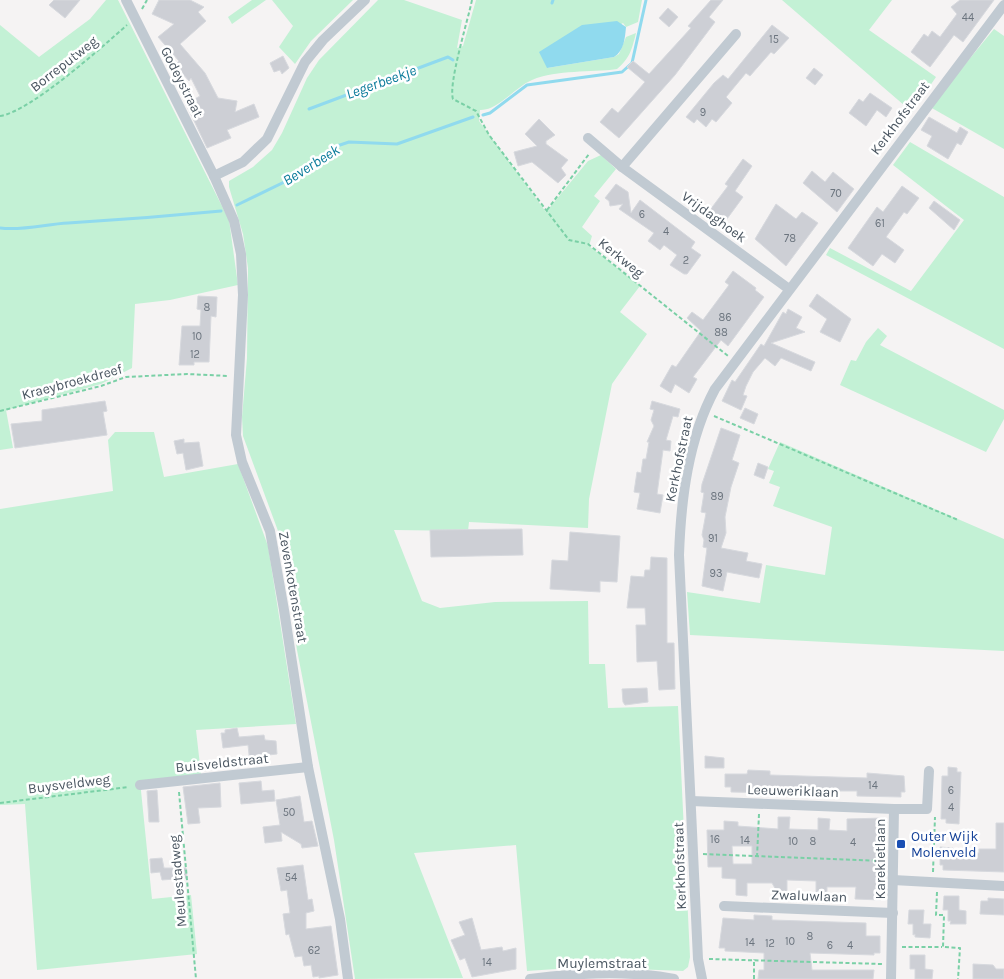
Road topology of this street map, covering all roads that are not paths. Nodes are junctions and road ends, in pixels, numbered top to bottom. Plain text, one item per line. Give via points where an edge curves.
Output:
1 (126, 0) edge
2 (365, 0) edge
3 (1004, 5) edge
4 (736, 34) dead end
5 (592, 141) road end
6 (622, 166) junction
7 (214, 176) junction
8 (790, 289) junction
9 (308, 767) junction
10 (929, 771) dead end
11 (140, 785) road end
12 (691, 801) junction
13 (894, 809) junction
14 (893, 880) junction
15 (1004, 886) edge
16 (724, 906) dead end
17 (893, 913) junction
18 (348, 979) edge
19 (530, 979) edge
20 (674, 979) edge
21 (702, 979) edge
22 (892, 979) edge

1 - 7 street, Godeystraat
2 - 7 street via 322,40 305,62 267,140 243,162
3 - 8 street, Kerkhofstraat
4 - 6 street
5 - 6 street, Vrijdaghoek
6 - 8 street, Vrijdaghoek
7 - 9 street, Zevenkotenstraat via 234,221 241,254 243,295 236,435 242,462 270,531
8 - 12 street, Kerkhofstraat via 715,389 703,411 694,440 679,547
9 - 11 street, Buisveldstraat
9 - 18 street, Zevenkotenstraat via 340,919
10 - 13 street, Karekietlaan via 926,809
12 - 13 street, Leeuweriklaan
12 - 21 street, Kerkhofstraat via 698,959
13 - 14 street, Karekietlaan
14 - 15 street
14 - 17 street, Karekietlaan
16 - 17 street, Zwaluwlaan
17 - 22 street, Karekietlaan
19 - 20 street, Muylemstraat via 613,974

